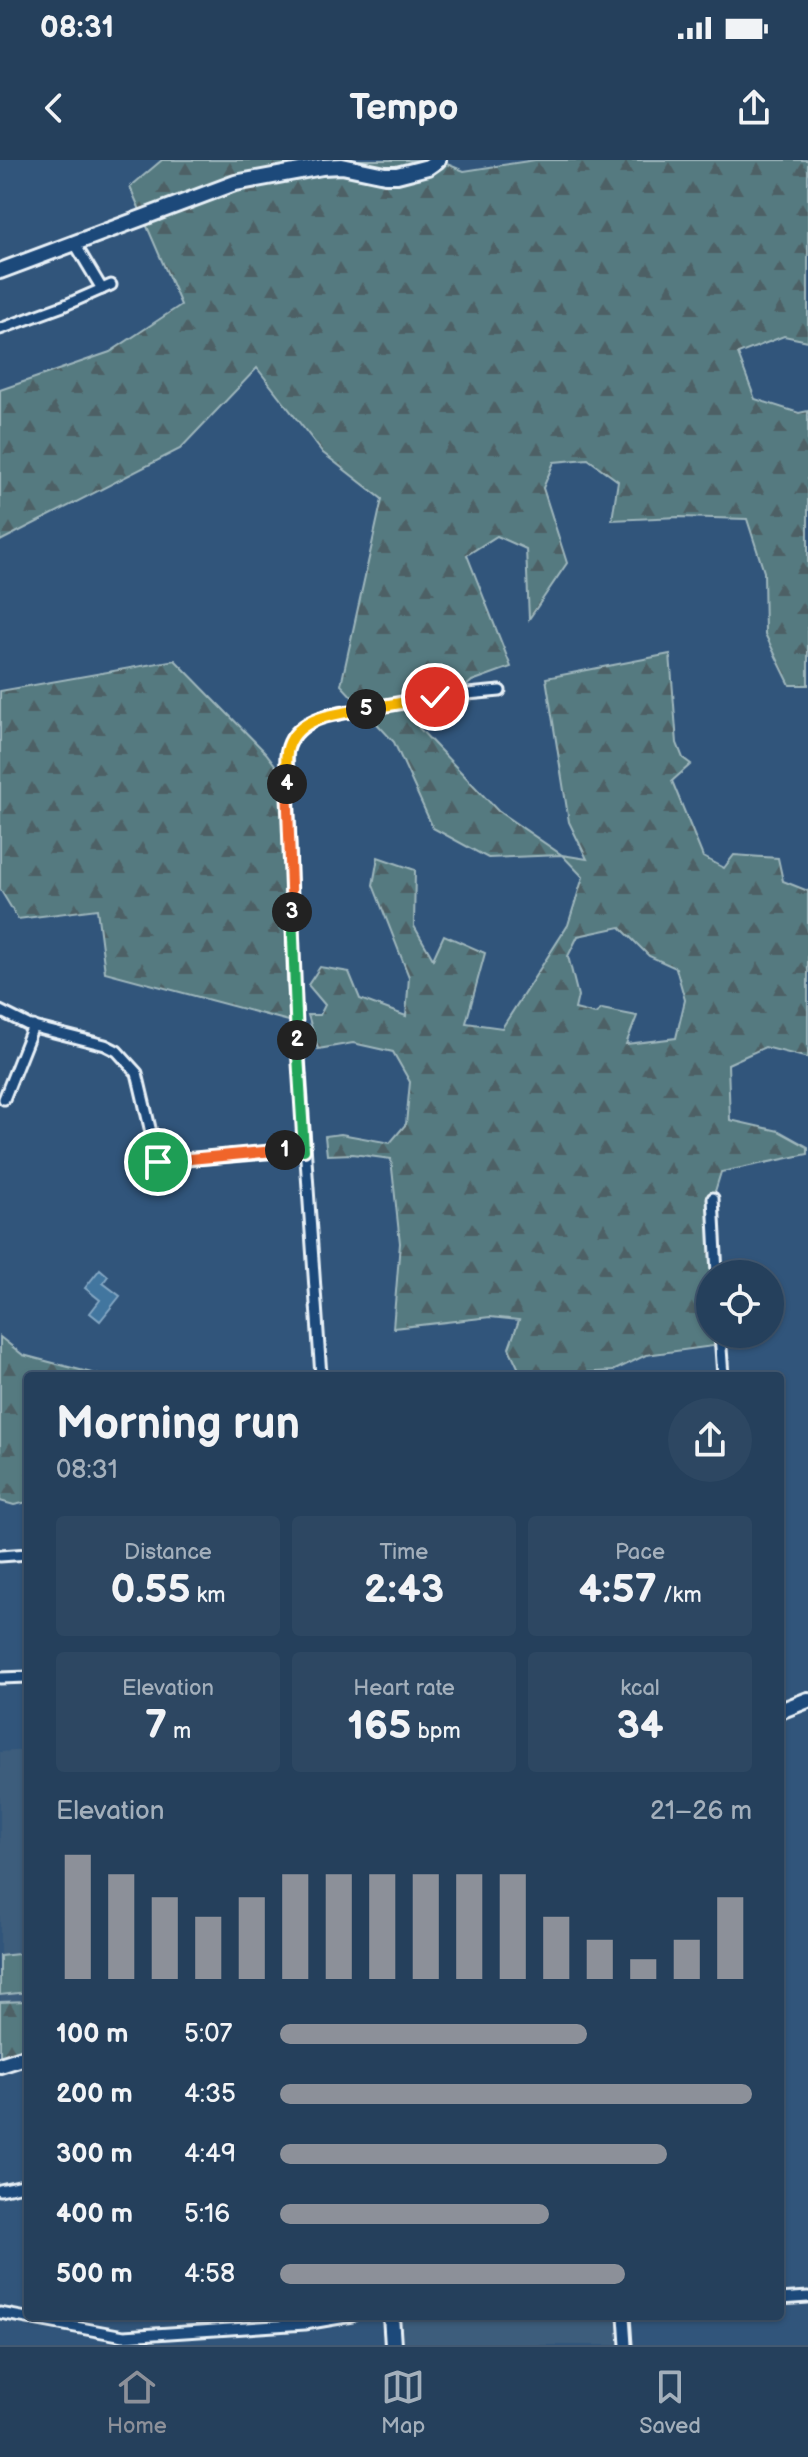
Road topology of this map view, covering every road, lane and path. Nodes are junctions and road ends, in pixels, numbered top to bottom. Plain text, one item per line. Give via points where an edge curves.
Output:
1 (438, 160) edge
2 (75, 244) junction
3 (0, 271) edge
4 (0, 329) edge
5 (500, 691) dead end
6 (0, 1011) edge
7 (33, 1026) junction
8 (4, 1099) dead end
9 (304, 1150) junction
10 (158, 1162) junction
11 (143, 1170) dead end
12 (713, 1198) dead end
13 (716, 1260) edge
14 (721, 1348) edge
15 (321, 1372) edge
16 (723, 1372) edge
17 (24, 1554) edge
18 (0, 1556) edge
19 (24, 1677) edge
20 (0, 1678) edge
21 (808, 1700) edge
22 (784, 1709) edge
23 (24, 2057) edge
24 (0, 2065) edge
25 (24, 2185) edge
26 (0, 2190) edge
27 (808, 2297) edge
28 (784, 2299) edge
29 (0, 2313) edge
30 (24, 2317) edge
31 (38, 2320) edge
32 (328, 2320) edge
33 (391, 2320) edge
34 (624, 2320) edge
35 (393, 2345) edge
36 (626, 2345) edge

1 - 2 street via 397,175 342,166 235,183
2 - 3 street
2 - 4 street via 107,287
5 - 9 street via 324,716 298,731 290,743 286,759 293,971
6 - 7 street
7 - 8 street
7 - 10 street via 117,1051 137,1073
9 - 10 street
9 - 15 street
10 - 11 street
12 - 13 street
14 - 16 street
17 - 18 street
19 - 20 street
21 - 22 street
23 - 24 street
25 - 26 street
27 - 28 street
29 - 30 street
31 - 32 street via 124,2336
33 - 35 street
34 - 36 street

